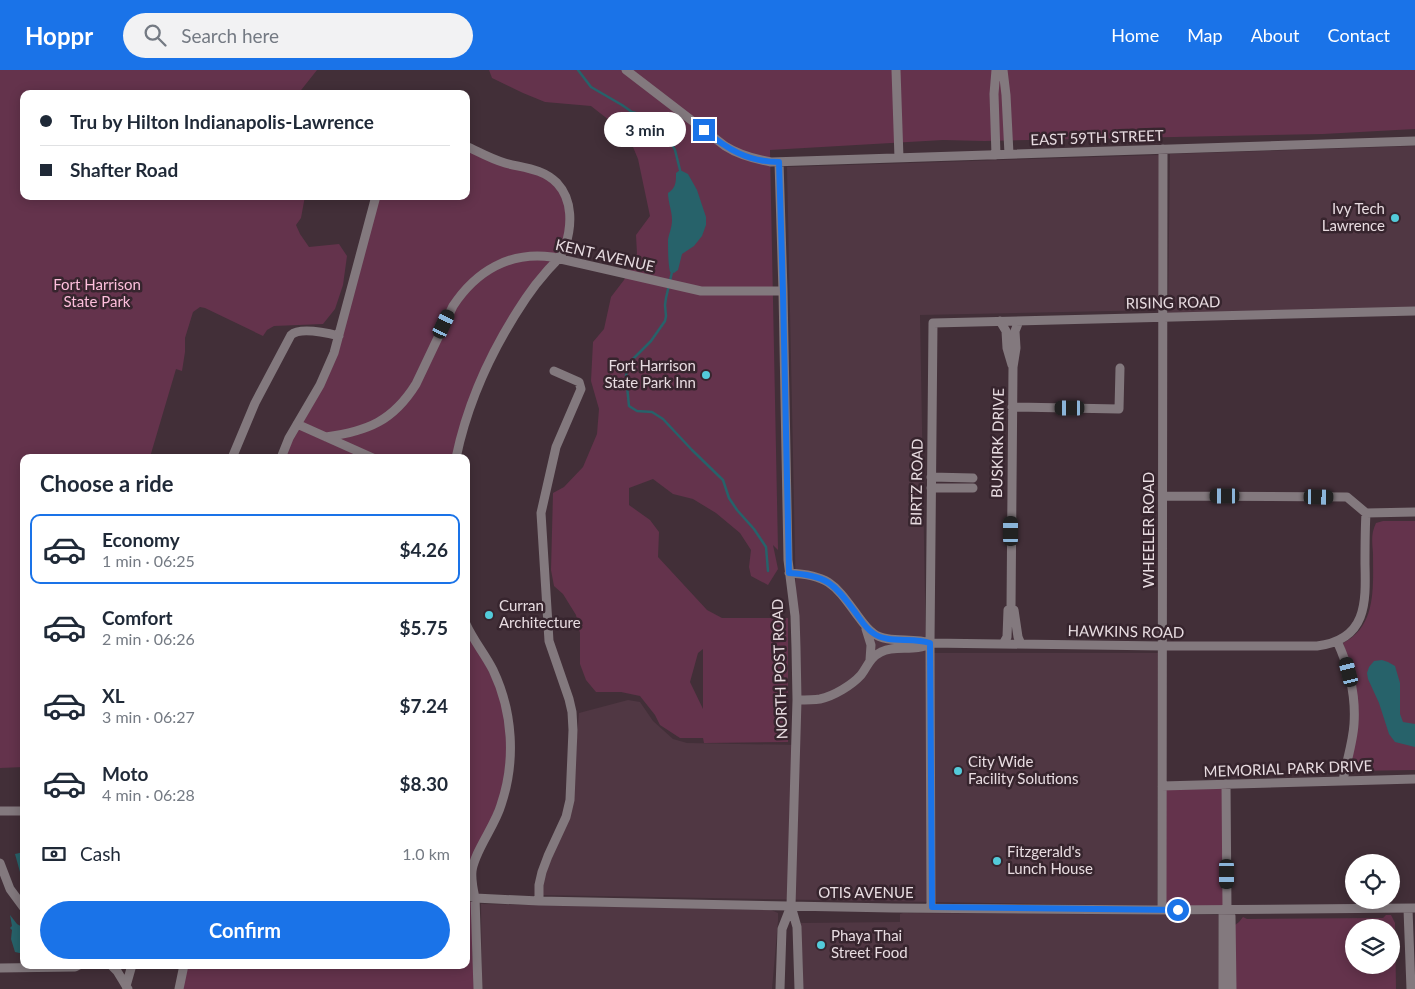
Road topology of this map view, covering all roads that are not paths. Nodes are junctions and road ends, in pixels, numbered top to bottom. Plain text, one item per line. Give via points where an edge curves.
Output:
1 (626, 70) edge
2 (896, 70) edge
3 (996, 70) edge
4 (1003, 70) edge
5 (1415, 141) edge
6 (470, 148) edge
7 (1163, 149) junction
8 (1010, 154) junction
9 (996, 155) junction
10 (899, 158) junction
11 (779, 162) junction
12 (375, 200) edge
13 (558, 259) junction
14 (783, 292) junction
15 (1415, 311) edge
16 (1163, 317) junction
17 (1019, 320) junction
18 (1000, 321) junction
19 (932, 322) joint
20 (339, 336) junction
21 (1013, 367) junction
22 (1120, 368) dead end
23 (554, 371) dead end
24 (1012, 407) junction
25 (296, 424) junction
26 (326, 437) junction
27 (234, 454) edge
28 (283, 454) edge
29 (364, 454) edge
30 (457, 454) edge
31 (931, 477) junction
32 (973, 478) dead end
33 (931, 488) junction
34 (973, 488) dead end
35 (1163, 496) junction
36 (1415, 512) edge
37 (1366, 513) junction
38 (789, 573) junction
39 (1011, 609) junction
40 (865, 626) junction
41 (470, 631) edge
42 (1337, 641) junction
43 (930, 643) junction
44 (1003, 644) junction
45 (1021, 644) junction
46 (1163, 646) junction
47 (870, 660) junction
48 (797, 700) junction
49 (1415, 779) edge
50 (1343, 781) junction
51 (1226, 784) junction
52 (1162, 786) junction
53 (0, 811) edge
54 (20, 811) edge
55 (0, 864) edge
56 (10, 889) junction
57 (0, 890) edge
58 (471, 896) edge
59 (539, 901) junction
60 (20, 903) edge
61 (791, 906) junction
62 (932, 907) junction
63 (1411, 908) edge
64 (1162, 910) junction
65 (1227, 910) junction
66 (0, 968) edge
67 (20, 968) edge
68 (115, 969) edge
69 (131, 969) edge
70 (183, 969) edge
71 (127, 988) edge
72 (179, 989) edge
73 (478, 989) edge
74 (780, 989) edge
75 (799, 989) edge
76 (1224, 989) edge
77 (1232, 989) edge
78 (1411, 989) edge

1 - 11 street, EAST 59TH STREET via 725,146 753,159
2 - 10 street
3 - 9 street
4 - 8 street
5 - 7 street, EAST 59TH STREET
6 - 13 street via 505,163 543,172 558,184 567,199 570,214 566,246
7 - 8 street, EAST 59TH STREET
7 - 16 street, WHEELER ROAD
8 - 9 street, EAST 59TH STREET
9 - 10 street, EAST 59TH STREET
10 - 11 street, EAST 59TH STREET
11 - 14 street, NORTH POST ROAD
12 - 20 street
13 - 14 street, KENT AVENUE via 692,290
13 - 26 street, KENT AVENUE via 523,257 484,272 465,288 453,306 419,378 404,401 367,428
13 - 30 street via 515,314 489,362 471,402
14 - 38 street, NORTH POST ROAD
15 - 16 street, RISING ROAD
16 - 17 street, RISING ROAD
16 - 35 street, WHEELER ROAD
17 - 18 street, RISING ROAD
17 - 21 street, BUSKIRK DRIVE via 1015,330
18 - 19 street, RISING ROAD
18 - 21 street, BUSKIRK DRIVE via 1006,331
19 - 31 street, BIRTZ ROAD
20 - 25 street via 326,373
20 - 27 street via 300,331 291,335 255,404
21 - 24 street, BUSKIRK DRIVE
22 - 24 street via 1119,409
23 - 59 street via 579,382 581,389 556,447 541,513 549,641 571,707 572,767 568,809 542,872
24 - 39 street, BUSKIRK DRIVE
25 - 26 street
25 - 28 street
26 - 29 street
31 - 32 street
31 - 33 street, BIRTZ ROAD
33 - 34 street
33 - 43 street, BIRTZ ROAD
35 - 37 street via 1347,497
35 - 46 street, WHEELER ROAD
36 - 37 street
37 - 42 street via 1363,609 1351,630
38 - 40 street, HAWKINS ROAD via 822,578 832,584
38 - 48 street, NORTH POST ROAD via 796,622
39 - 44 street, BUSKIRK DRIVE via 1008,610 1007,637
39 - 45 street, BUSKIRK DRIVE via 1014,610
40 - 43 street, HAWKINS ROAD via 879,637
40 - 47 street via 871,645
41 - 58 street via 501,691 508,718 510,749 501,806 473,867
42 - 46 street, HAWKINS ROAD via 1323,646
42 - 50 street via 1345,659 1354,698 1354,724
43 - 44 street, HAWKINS ROAD
43 - 47 street, HAWKINS ROAD via 924,647 888,649
43 - 62 street, BIRTZ ROAD
44 - 45 street, HAWKINS ROAD
45 - 46 street, HAWKINS ROAD
46 - 52 street, WHEELER ROAD
47 - 48 street, HAWKINS ROAD via 857,678 831,695
48 - 61 street, NORTH POST ROAD
49 - 50 street, MEMORIAL PARK DRIVE
50 - 51 street, MEMORIAL PARK DRIVE
51 - 52 street, MEMORIAL PARK DRIVE
51 - 65 street
52 - 64 street, WHEELER ROAD
53 - 54 street
55 - 56 street
56 - 57 street
56 - 60 street
58 - 59 street, OTIS AVENUE
58 - 73 street
59 - 61 street, OTIS AVENUE
61 - 62 street, OTIS AVENUE
61 - 74 street, NORTH POST ROAD via 782,929
61 - 75 street, NORTH POST ROAD via 797,926
62 - 64 street, OTIS AVENUE
63 - 65 street, OTIS AVENUE
63 - 78 street
64 - 65 street, OTIS AVENUE
65 - 76 street via 1223,915
65 - 77 street via 1231,916
66 - 67 street
68 - 71 street
69 - 71 street
70 - 72 street

